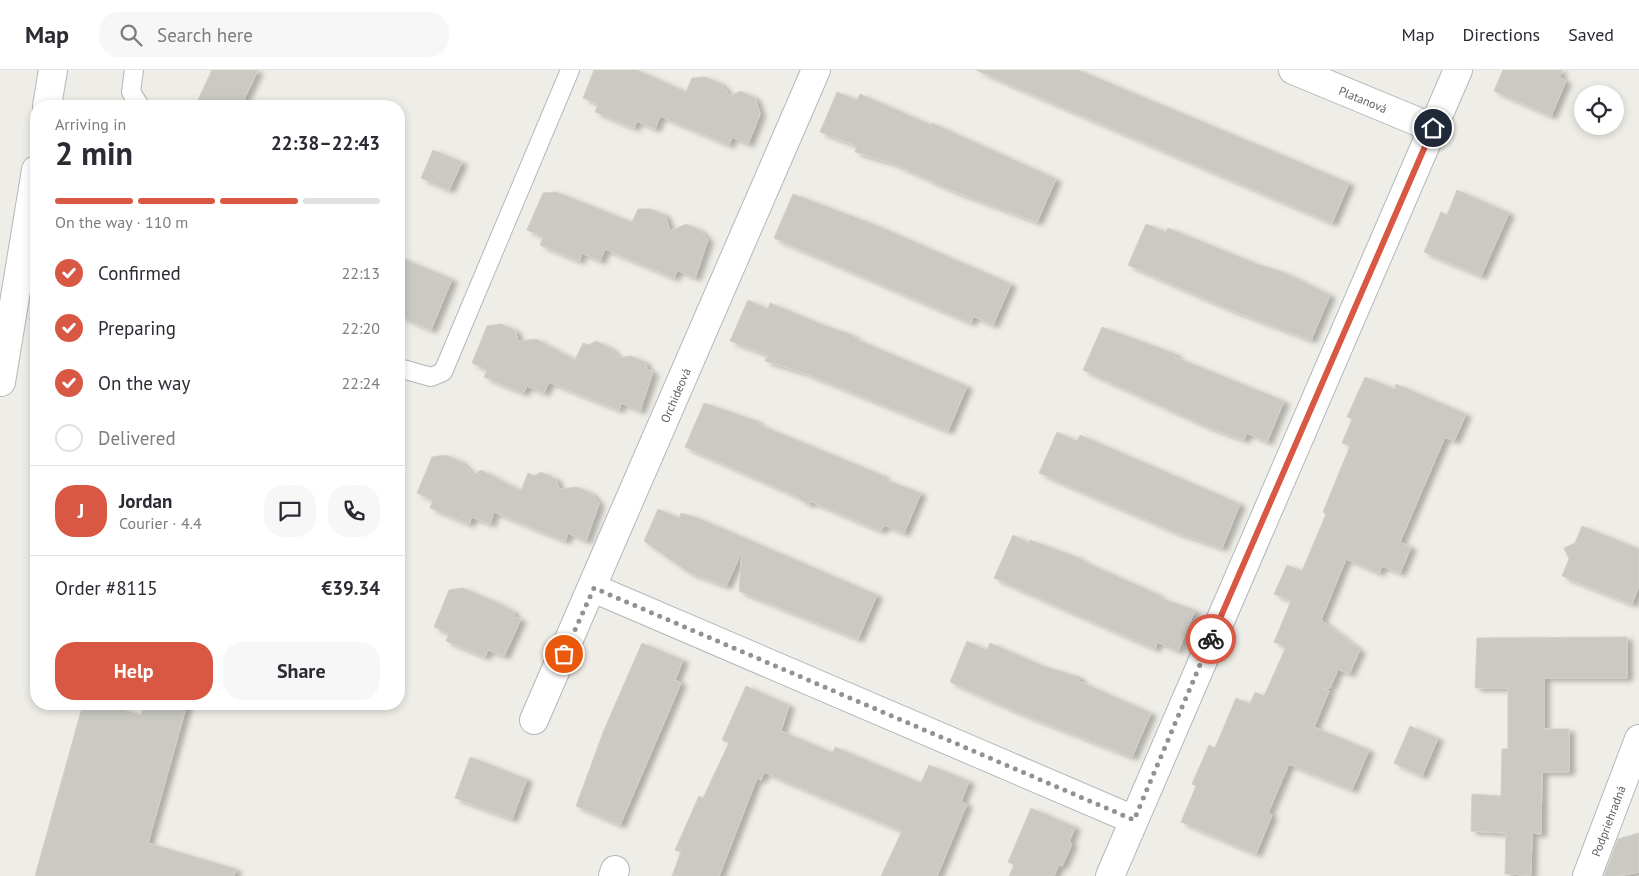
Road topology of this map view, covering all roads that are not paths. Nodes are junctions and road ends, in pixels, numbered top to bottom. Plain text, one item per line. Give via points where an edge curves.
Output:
1 (53, 70) edge
2 (134, 70) edge
3 (570, 70) edge
4 (816, 70) edge
5 (1293, 70) edge
6 (1458, 70) edge
7 (48, 100) edge
8 (136, 100) edge
9 (1433, 128) junction
10 (30, 206) edge
11 (405, 370) edge
12 (1, 382) edge
13 (594, 588) junction
14 (534, 720) dead end
15 (1639, 739) edge
16 (1134, 820) junction
17 (1110, 876) edge
18 (1587, 876) edge

1 - 7 street
2 - 8 lane via 131,92
3 - 11 lane via 443,372 431,377
4 - 13 street, Orchideová
5 - 9 street, Platanová
6 - 9 street
9 - 16 street
10 - 12 street
13 - 14 street, Orchideová
13 - 16 street
15 - 18 street, Podpriehradná
16 - 17 street

